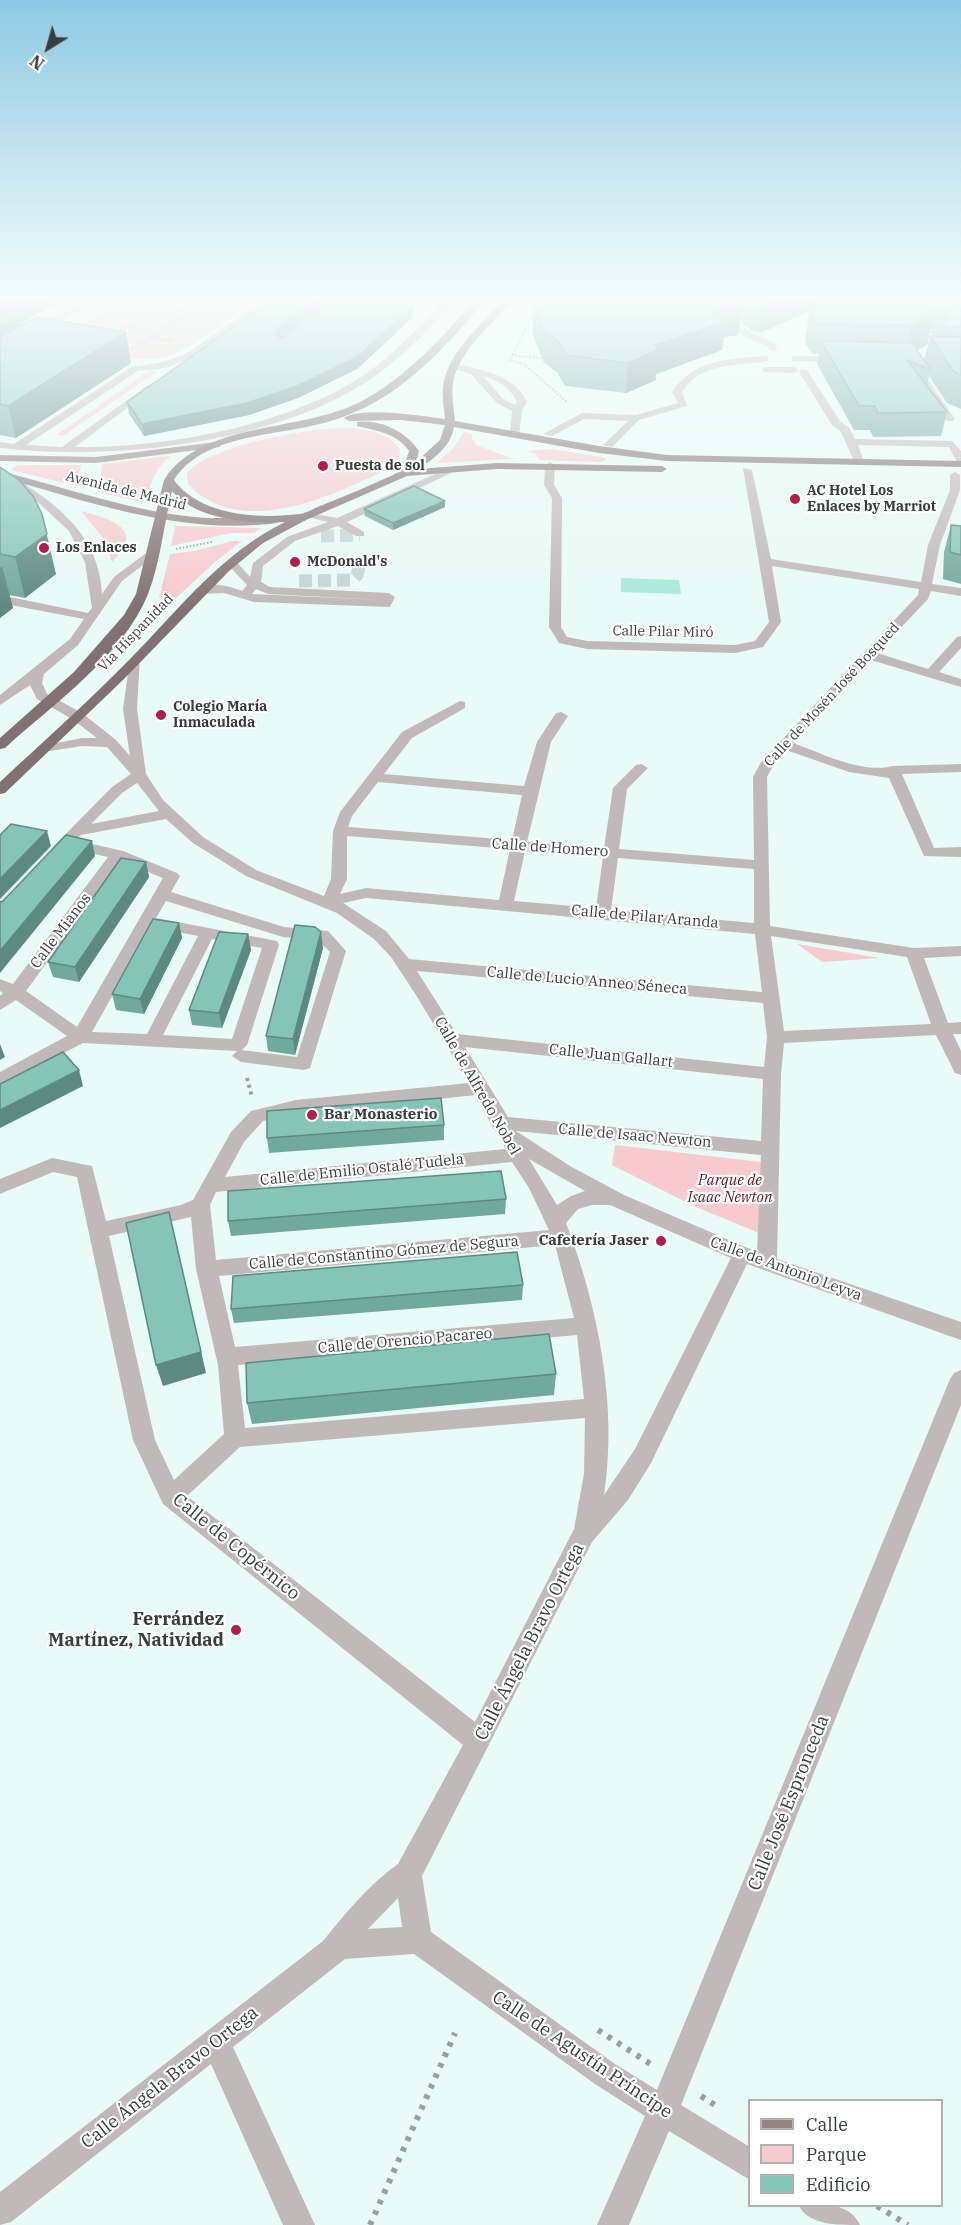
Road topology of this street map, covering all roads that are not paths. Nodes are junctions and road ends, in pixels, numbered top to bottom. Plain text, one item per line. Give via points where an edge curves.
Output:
1 (85, 402) edge
2 (130, 402) edge
3 (315, 402) edge
4 (369, 402) edge
5 (448, 402) edge
6 (502, 402) edge
7 (522, 402) edge
8 (683, 402) edge
9 (822, 402) edge
10 (940, 402) edge
11 (517, 410) junction
12 (636, 418) junction
13 (950, 419) dead end
14 (315, 423) junction
15 (451, 423) junction
16 (516, 434) junction
17 (548, 434) dead end
18 (852, 442) junction
19 (0, 445) edge
20 (216, 445) junction
21 (608, 445) dead end
22 (16, 447) junction
23 (64, 450) junction
24 (0, 458) edge
25 (859, 461) junction
26 (961, 462) edge
27 (932, 463) junction
28 (550, 465) junction
29 (457, 468) junction
30 (747, 470) junction
31 (404, 472) junction
32 (0, 474) edge
33 (958, 475) edge
34 (169, 480) junction
35 (418, 486) junction
36 (948, 511) junction
37 (308, 514) junction
38 (961, 514) edge
39 (159, 516) junction
40 (282, 519) junction
41 (337, 521) junction
42 (360, 534) dead end
43 (321, 536) tunnel mouth
44 (153, 553) junction
45 (766, 562) junction
46 (232, 563) junction
47 (299, 581) tunnel mouth
48 (253, 585) junction
49 (927, 588) junction
50 (201, 590) junction
51 (961, 592) edge
52 (244, 596) junction
53 (0, 599) edge
54 (94, 612) junction
55 (961, 640) edge
56 (870, 655) junction
57 (136, 659) junction
58 (38, 674) junction
59 (931, 674) junction
60 (961, 683) edge
61 (0, 701) edge
62 (48, 701) junction
63 (460, 705) dead end
64 (77, 716) junction
65 (561, 716) dead end
66 (111, 743) junction
67 (0, 745) edge
68 (784, 745) junction
69 (42, 750) junction
70 (641, 768) dead end
71 (961, 768) edge
72 (895, 774) junction
73 (139, 775) junction
74 (375, 778) junction
75 (0, 790) edge
76 (530, 791) junction
77 (168, 814) junction
78 (340, 831) junction
79 (70, 837) junction
80 (518, 846) junction
81 (609, 852) junction
82 (961, 852) edge
83 (118, 854) junction
84 (48, 860) edge
85 (759, 865) junction
86 (161, 894) junction
87 (329, 902) junction
88 (506, 904) junction
89 (603, 913) junction
90 (146, 921) junction
91 (762, 929) junction
92 (207, 933) junction
93 (961, 951) edge
94 (914, 952) junction
95 (405, 964) junction
96 (0, 985) edge
97 (16, 992) junction
98 (770, 998) junction
99 (0, 1004) edge
100 (941, 1028) junction
101 (961, 1028) edge
102 (80, 1037) junction
103 (776, 1037) junction
104 (450, 1039) junction
105 (152, 1041) junction
106 (240, 1051) junction
107 (961, 1069) edge
108 (772, 1074) junction
109 (0, 1080) edge
110 (479, 1088) junction
111 (500, 1123) junction
112 (513, 1147) junction
113 (771, 1149) junction
114 (0, 1186) edge
115 (204, 1196) junction
116 (614, 1198) junction
117 (100, 1230) junction
118 (559, 1230) junction
119 (742, 1255) junction
120 (767, 1263) junction
121 (206, 1269) junction
122 (584, 1326) junction
123 (961, 1331) edge
124 (227, 1357) junction
125 (961, 1379) edge
126 (594, 1408) junction
127 (235, 1438) junction
128 (171, 1497) junction
129 (584, 1534) junction
130 (479, 1741) junction
131 (408, 1874) junction
132 (418, 1940) junction
133 (340, 1945) junction
134 (217, 2044) junction
135 (663, 2111) junction
136 (748, 2164) edge
137 (816, 2207) edge
138 (0, 2211) edge
139 (298, 2225) edge
140 (614, 2225) edge
141 (844, 2225) edge

1 - 22 street
2 - 23 street
3 - 23 street via 254,423 166,442 104,450
4 - 14 highway, Vía Hispanidad
5 - 15 highway
6 - 11 street
7 - 11 street
8 - 12 street
9 - 18 street
10 - 13 street
11 - 16 street
12 - 17 street via 582,416
12 - 21 street
14 - 15 highway via 369,416
14 - 20 highway, Vía Hispanidad
14 - 31 highway, Vía Hispanidad via 353,423 394,432 410,443 414,451
15 - 16 highway
15 - 31 highway, Vía Hispanidad via 439,448
16 - 25 highway via 657,457
18 - 25 street
18 - 26 street via 952,444
19 - 22 street, Avenida de Madrid
20 - 24 main road, Avenida de Madrid via 96,460
20 - 34 highway, Vía Hispanidad via 183,460
22 - 23 street, Avenida de Madrid
25 - 27 highway
26 - 27 highway
27 - 33 highway
28 - 29 highway
28 - 30 highway
28 - 45 street, Calle Pilar Miró via 549,485 557,498 555,627 563,640 587,645 735,649 753,646 764,639 775,622
29 - 31 highway
29 - 35 street
30 - 33 highway
30 - 45 street, Calle Pilar Miró
31 - 35 street
31 - 37 highway, Vía Hispanidad
32 - 39 main road, Avenida de Madrid
32 - 54 street, Avenida de Madrid via 55,509 73,527 88,552 96,589
33 - 36 street, Calle de Mosén José Bosqued
34 - 39 highway, Vía Hispanidad
34 - 40 highway, Vía Hispanidad via 178,492 210,509
35 - 41 street
36 - 38 street
36 - 49 street, Calle de Mosén José Bosqued via 934,545
37 - 40 highway, Vía Hispanidad
37 - 41 street
37 - 46 highway, Vía Hispanidad via 259,541
39 - 40 main road, Avenida de Madrid via 211,523
39 - 44 highway, Vía Hispanidad
41 - 42 street
41 - 48 street via 281,544 257,565
43 - 47 street via 290,543 266,568 270,577
44 - 54 street via 118,579
44 - 62 highway, Vía Hispanidad via 142,594 124,626
45 - 49 street
46 - 48 street
46 - 50 highway, Vía Hispanidad
48 - 52 street
48 - 52 street via 274,591 389,597 386,604
49 - 51 street
49 - 56 street, Calle de Mosén José Bosqued via 920,601
50 - 52 street via 225,589
50 - 57 highway, Vía Hispanidad
53 - 54 street
54 - 58 street via 74,642
55 - 59 street
56 - 59 street
56 - 68 street, Calle de Mosén José Bosqued
57 - 64 highway, Vía Hispanidad
57 - 73 street, Calle de Alfredo Nobel via 129,709
58 - 61 street
58 - 62 street via 38,691
59 - 60 street
62 - 64 street, Calle de Alfredo Nobel
62 - 67 highway, Vía Hispanidad
63 - 74 street via 407,735
64 - 66 street, Calle de Alfredo Nobel
64 - 69 highway, Vía Hispanidad
65 - 76 street via 544,742
66 - 69 street via 82,742
66 - 73 street, Calle de Alfredo Nobel
68 - 72 street via 854,769
68 - 85 street, Calle de Mosén José Bosqued via 760,777
69 - 75 highway, Vía Hispanidad
70 - 81 street via 620,788
71 - 72 street via 893,770
72 - 82 street via 929,853
73 - 77 street, Calle de Alfredo Nobel
73 - 79 street via 117,790
74 - 76 street
74 - 78 street via 345,814
76 - 80 street
77 - 79 street
77 - 87 street, Calle de Alfredo Nobel via 233,864
78 - 80 street, Calle de Homero
78 - 87 street via 339,879
79 - 83 street
79 - 84 street
80 - 81 street, Calle de Homero
80 - 88 street
81 - 85 street, Calle de Homero
81 - 89 street
83 - 86 street via 172,876
83 - 97 street, Calle Mianos
85 - 91 street, Calle de Mosén José Bosqued
86 - 90 street
86 - 106 street via 283,932 322,935 338,951 304,1064
87 - 88 street, Calle de Pilar Aranda via 366,893
87 - 95 street, Calle de Alfredo Nobel via 370,927
88 - 89 street, Calle de Pilar Aranda
89 - 91 street, Calle de Pilar Aranda
90 - 92 street
90 - 102 street
91 - 94 street, Calle de Pilar Aranda
91 - 98 street, Calle de Mosén José Bosqued
92 - 105 street
92 - 106 street via 271,945
93 - 94 street, Calle de Pilar Aranda
94 - 100 street
95 - 98 street, Calle de Lucio Anneo Séneca
95 - 104 street, Calle de Alfredo Nobel
96 - 97 street
97 - 99 street, Calle Mianos
97 - 102 street
98 - 103 street, Calle de Mosén José Bosqued
100 - 101 street
100 - 103 street
100 - 107 street
102 - 105 street
102 - 109 street
103 - 108 street, Calle de Mosén José Bosqued
104 - 108 street, Calle Juan Gallart
104 - 110 street, Calle de Alfredo Nobel
105 - 106 street
108 - 113 street, Calle de Mosén José Bosqued
110 - 111 street, Calle de Alfredo Nobel
110 - 115 street via 296,1107 257,1116 237,1137
111 - 112 street, Calle de Alfredo Nobel
111 - 113 street, Calle de Isaac Newton
112 - 115 street, Calle de Emilio Ostalé Tudela
112 - 116 street, Calle de Antonio Leyva
112 - 118 street, Calle de Alfredo Nobel
113 - 120 street, Calle de Mosén José Bosqued
114 - 117 street, Calle de Copérnico via 52,1165 85,1171
115 - 117 street, Calle de Emilio Ostalé Tudela via 184,1212
115 - 121 street
116 - 118 street, Calle de Antonio Leyva via 579,1198 563,1210
116 - 119 street, Calle de Antonio Leyva
117 - 128 street, Calle de Copérnico via 144,1440
118 - 121 street, Calle de Constantino Gómez de Segura
118 - 122 street, Calle de Alfredo Nobel
119 - 120 street, Calle de Antonio Leyva
119 - 129 street, Calle Ángela Bravo Ortega via 633,1475
120 - 123 street, Calle de Antonio Leyva
121 - 124 street
122 - 124 street, Calle de Orencio Pacareo
122 - 126 street, Calle de Alfredo Nobel
124 - 127 street
125 - 135 street, Calle José Espronceda
126 - 127 street
126 - 129 street, Calle de Alfredo Nobel via 596,1465
127 - 128 street
128 - 130 street, Calle de Copérnico
129 - 130 street, Calle Ángela Bravo Ortega
130 - 131 street, Calle Ángela Bravo Ortega
131 - 132 street
131 - 133 street, Calle Ángela Bravo Ortega via 359,1918
132 - 133 street
132 - 135 street, Calle de Agustín Príncipe
133 - 134 street, Calle Ángela Bravo Ortega via 279,1990
134 - 138 street, Calle Ángela Bravo Ortega
134 - 139 street
135 - 136 street, Calle de Agustín Príncipe
135 - 140 street, Calle José Espronceda
137 - 141 street

